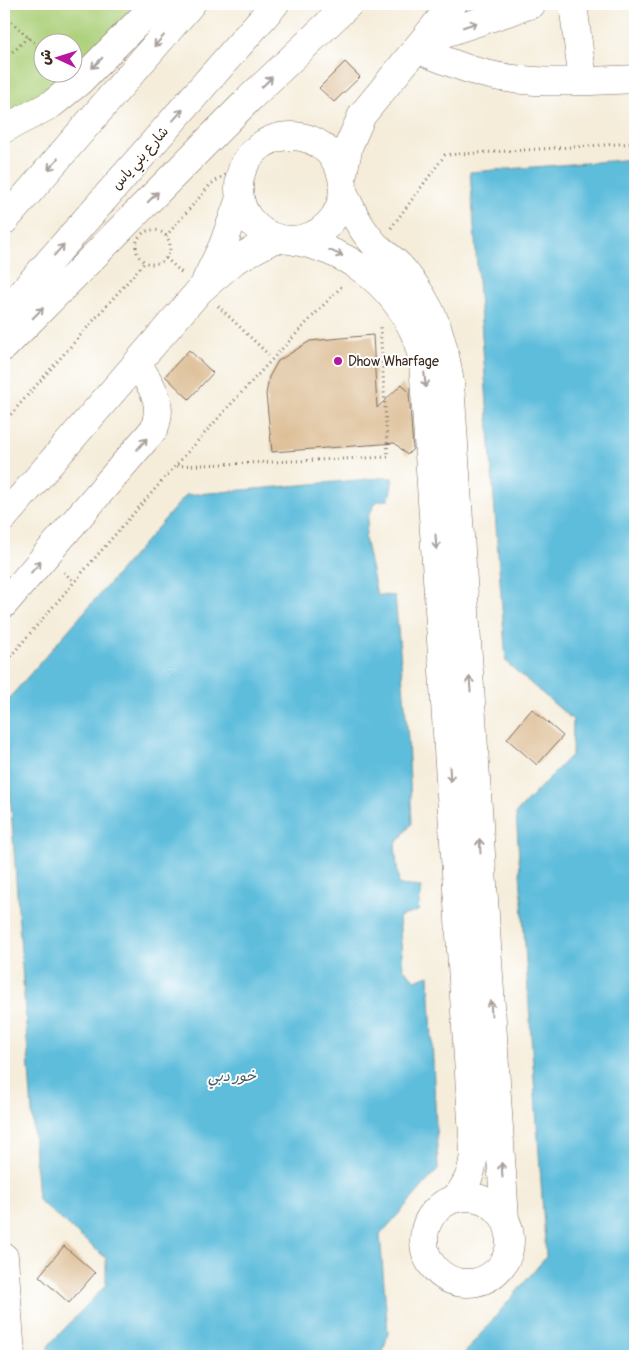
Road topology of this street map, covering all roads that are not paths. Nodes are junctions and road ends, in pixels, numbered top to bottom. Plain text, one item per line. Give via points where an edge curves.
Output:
1 (156, 4) edge
2 (191, 4) edge
3 (276, 4) edge
4 (349, 4) edge
5 (453, 4) edge
6 (532, 4) edge
7 (573, 4) edge
8 (420, 45) junction
9 (635, 79) edge
10 (584, 81) junction
11 (362, 115) junction
12 (4, 129) edge
13 (308, 138) junction
14 (343, 184) junction
15 (240, 198) junction
16 (4, 221) edge
17 (282, 239) junction
18 (200, 290) junction
19 (4, 313) edge
20 (4, 347) edge
21 (137, 363) junction
22 (4, 517) edge
23 (4, 604) edge
24 (461, 744) junction
25 (456, 1198) junction
26 (505, 1219) junction
27 (4, 1273) edge
28 (11, 1356) edge

1 -> 12 main road via 79,82 52,104
2 -> 16 main road
19 -> 3 main road, شارع بني ياس
20 -> 4 main road via 250,98
5 - 8 main road
8 -> 6 main road
7 - 10 main road
8 - 10 main road via 451,64 483,74 533,81
8 - 11 main road
9 - 10 main road
11 - 13 main road
11 - 14 main road via 349,145
13 - 14 main road via 330,154 338,165
13 - 15 main road via 284,136 262,144 246,161 240,179
14 - 17 main road via 341,204 326,227 303,240
24 -> 14 main road via 450,383 445,351 436,321 421,293 402,268 363,230 352,212
15 - 17 main road via 248,219 256,227
15 - 18 main road via 223,245
17 - 18 main road via 235,260
17 -> 24 main road via 326,249 344,257 382,286 414,333 423,361
18 - 21 main road
21 - 22 main road
23 -> 21 main road via 154,429 158,420 157,400
24 -> 25 main road via 474,1164
26 -> 24 main road
25 - 26 main road via 484,1200 496,1207
25 - 26 main road via 433,1214 426,1226 424,1240 426,1255 433,1267 457,1283 472,1284 497,1272 510,1247 510,1232
27 - 28 main road

